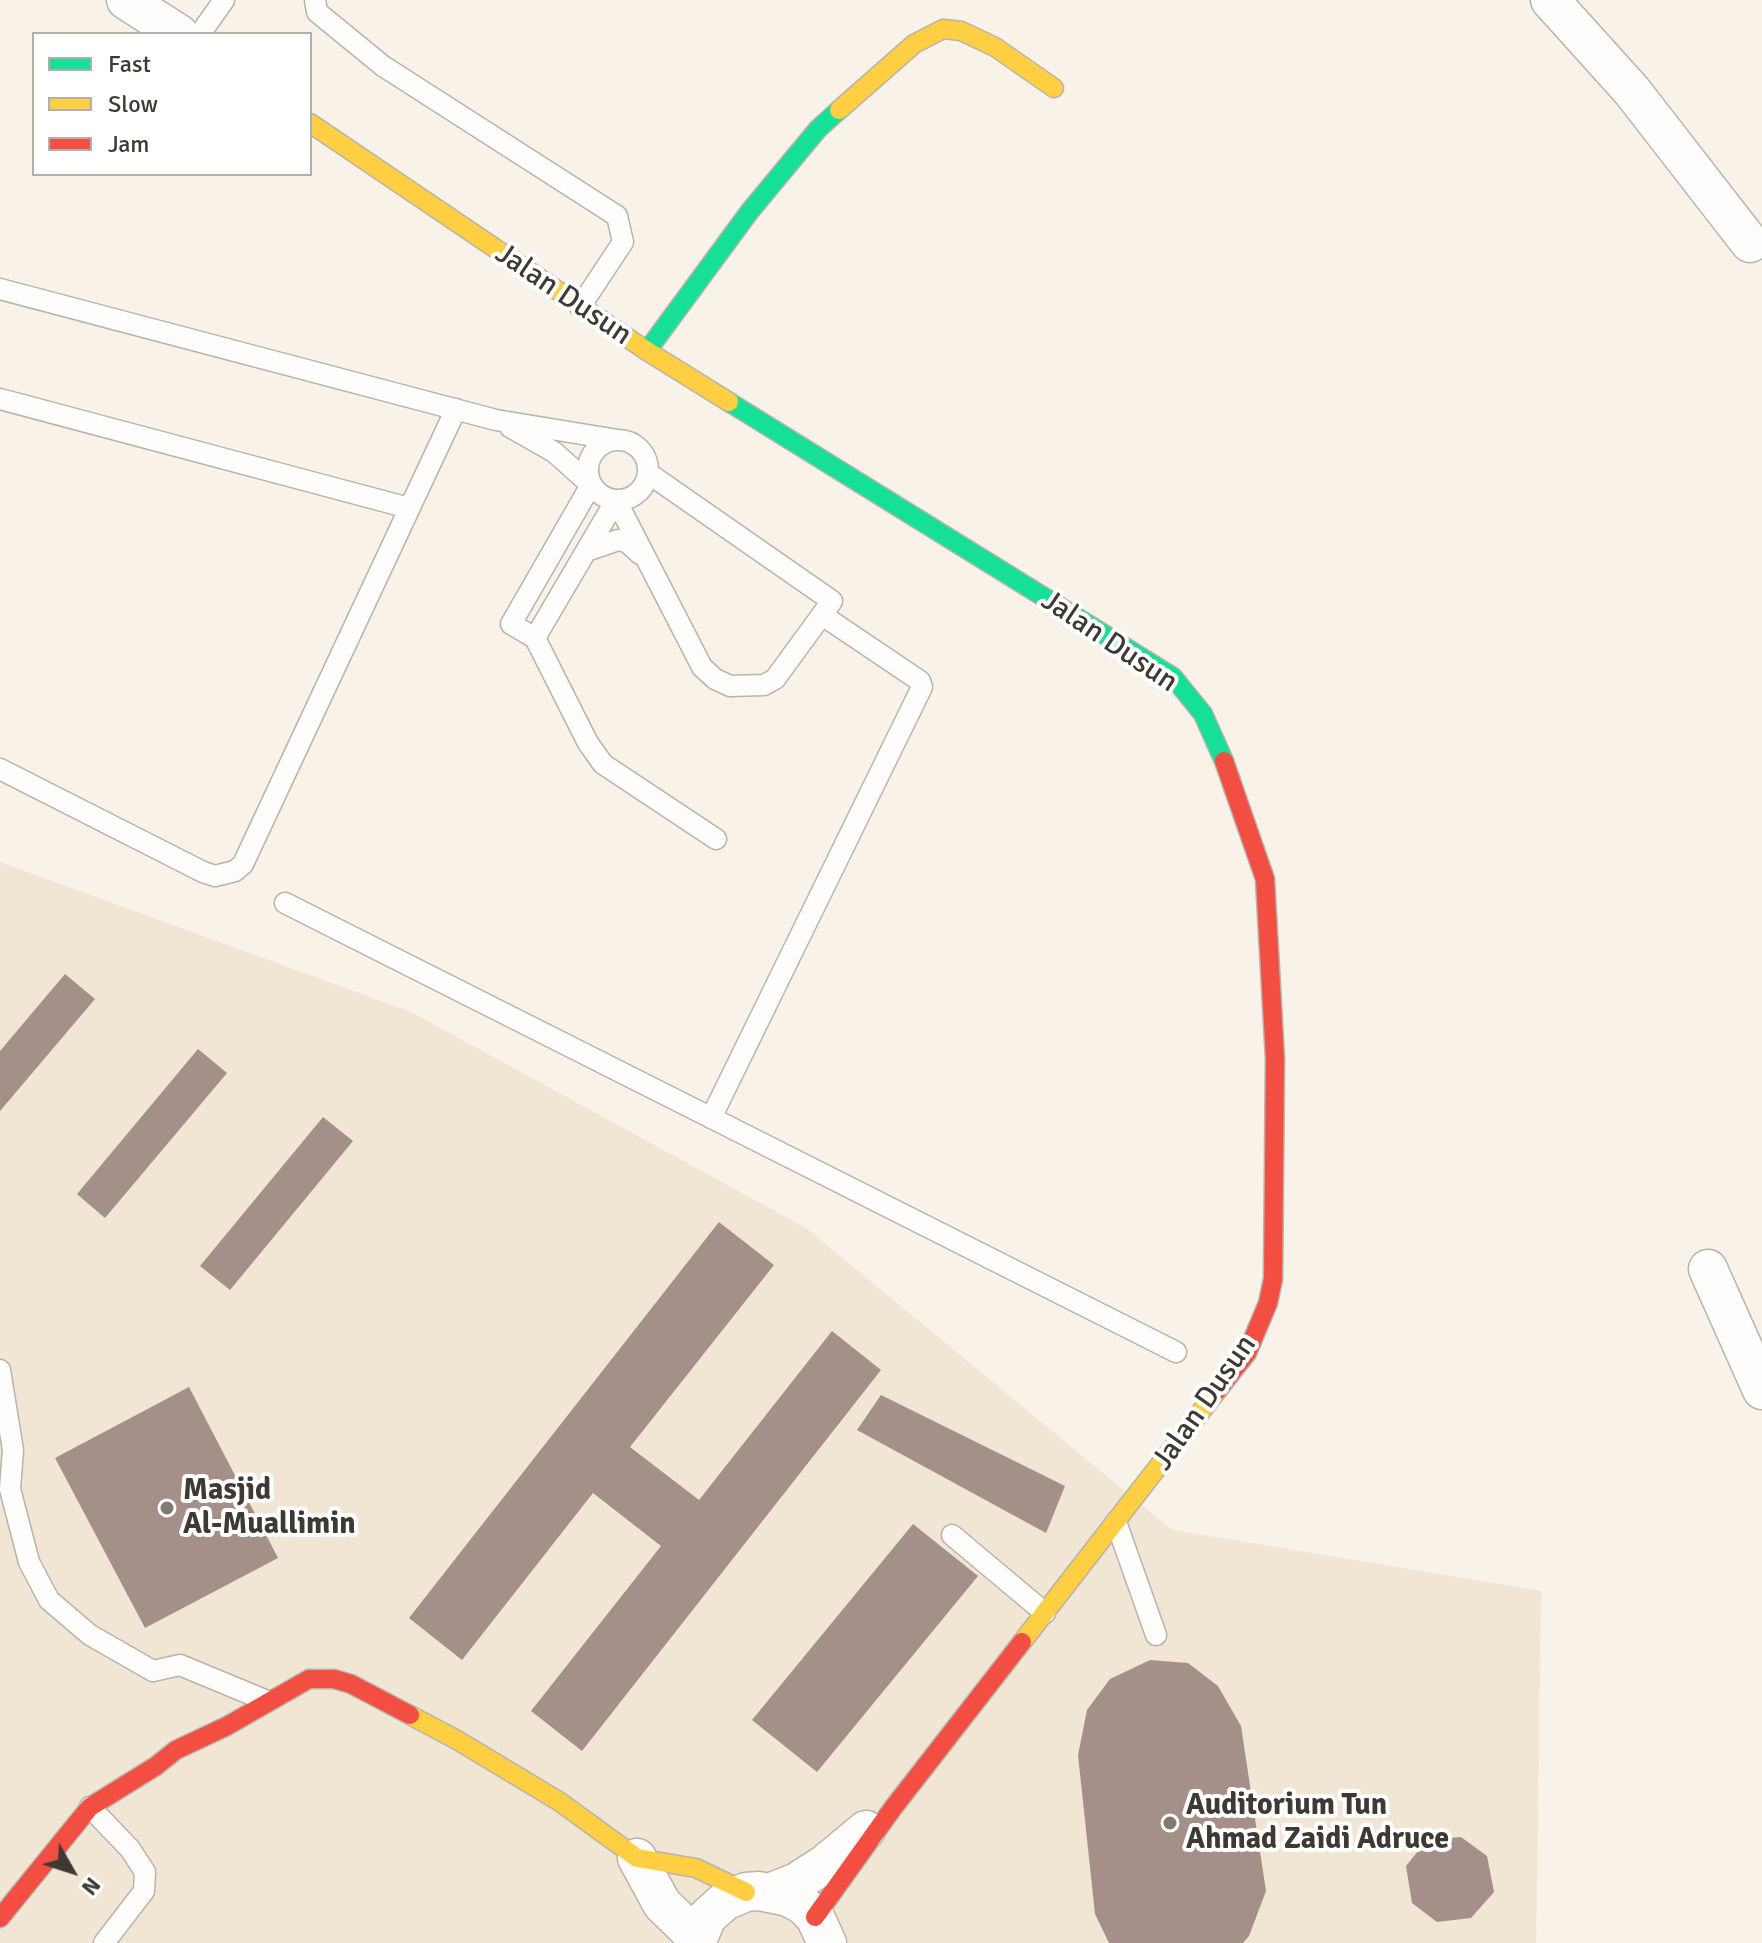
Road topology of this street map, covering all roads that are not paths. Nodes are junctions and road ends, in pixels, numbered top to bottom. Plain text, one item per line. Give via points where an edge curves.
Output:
1 (126, 0) edge
2 (224, 0) edge
3 (315, 0) edge
4 (1550, 0) edge
5 (176, 32) edge
6 (201, 32) edge
7 (1054, 88) dead end
8 (312, 124) edge
9 (1750, 243) dead end
10 (0, 289) edge
11 (580, 307) junction
12 (647, 351) junction
13 (0, 399) edge
14 (456, 409) junction
15 (496, 420) junction
16 (618, 440) junction
17 (648, 473) junction
18 (591, 485) junction
19 (616, 500) junction
20 (409, 508) junction
21 (586, 551) junction
22 (646, 560) junction
23 (822, 615) junction
24 (535, 638) junction
25 (0, 769) edge
26 (716, 839) dead end
27 (285, 903) dead end
28 (711, 1118) junction
29 (1708, 1269) dead end
30 (1176, 1352) dead end
31 (0, 1370) edge
32 (1762, 1390) edge
33 (6, 1470) edge
34 (1116, 1522) junction
35 (952, 1535) dead end
36 (1045, 1613) junction
37 (1156, 1635) dead end
38 (267, 1701) junction
39 (90, 1807) junction
40 (893, 1808) junction
41 (637, 1858) junction
42 (759, 1892) junction
43 (0, 1918) edge
44 (821, 1930) edge
45 (696, 1940) edge
46 (104, 1943) edge

1 - 5 street
2 - 6 lane
3 - 11 lane via 317,12 383,66 617,216 623,242
4 - 9 street via 1632,91
7 - 12 street via 995,47 961,31 943,29 914,44 818,129
8 - 11 street, Jalan Dusun
10 - 14 lane
11 - 12 street, Jalan Dusun
12 - 34 street, Jalan Dusun via 1173,677 1203,714 1226,766 1265,879 1275,1059 1273,1279 1247,1353
13 - 20 lane
14 - 15 lane
14 - 20 lane
15 - 16 lane
15 - 18 lane via 554,452
16 - 17 lane via 638,447
16 - 18 lane via 592,455
17 - 19 lane via 634,496
17 - 23 lane via 832,601
18 - 19 lane
18 - 24 lane via 511,624
19 - 21 lane
19 - 22 lane
20 - 25 lane via 243,864 235,871 215,876 203,872
21 - 22 lane via 618,540
21 - 24 lane
22 - 23 lane via 702,667 730,686 764,685 775,679
23 - 28 lane via 922,687
24 - 26 lane via 603,764
27 - 28 lane
28 - 30 lane
29 - 32 street
31 - 33 lane via 13,1450
33 - 38 lane via 29,1562 59,1609 90,1635 153,1671 180,1665
34 - 36 street, Jalan Dusun
34 - 37 lane
35 - 36 lane
36 - 40 street, Jalan Dusun
38 - 39 street via 176,1750
38 - 41 street via 309,1679 351,1684 560,1802
39 - 43 street
39 - 46 lane via 145,1872 144,1891
40 - 42 street via 797,1882
40 - 44 street, Jalan Dusun
41 - 42 street via 696,1868
41 - 45 street via 662,1904
42 - 44 street via 796,1901
42 - 45 street via 725,1901 707,1917

